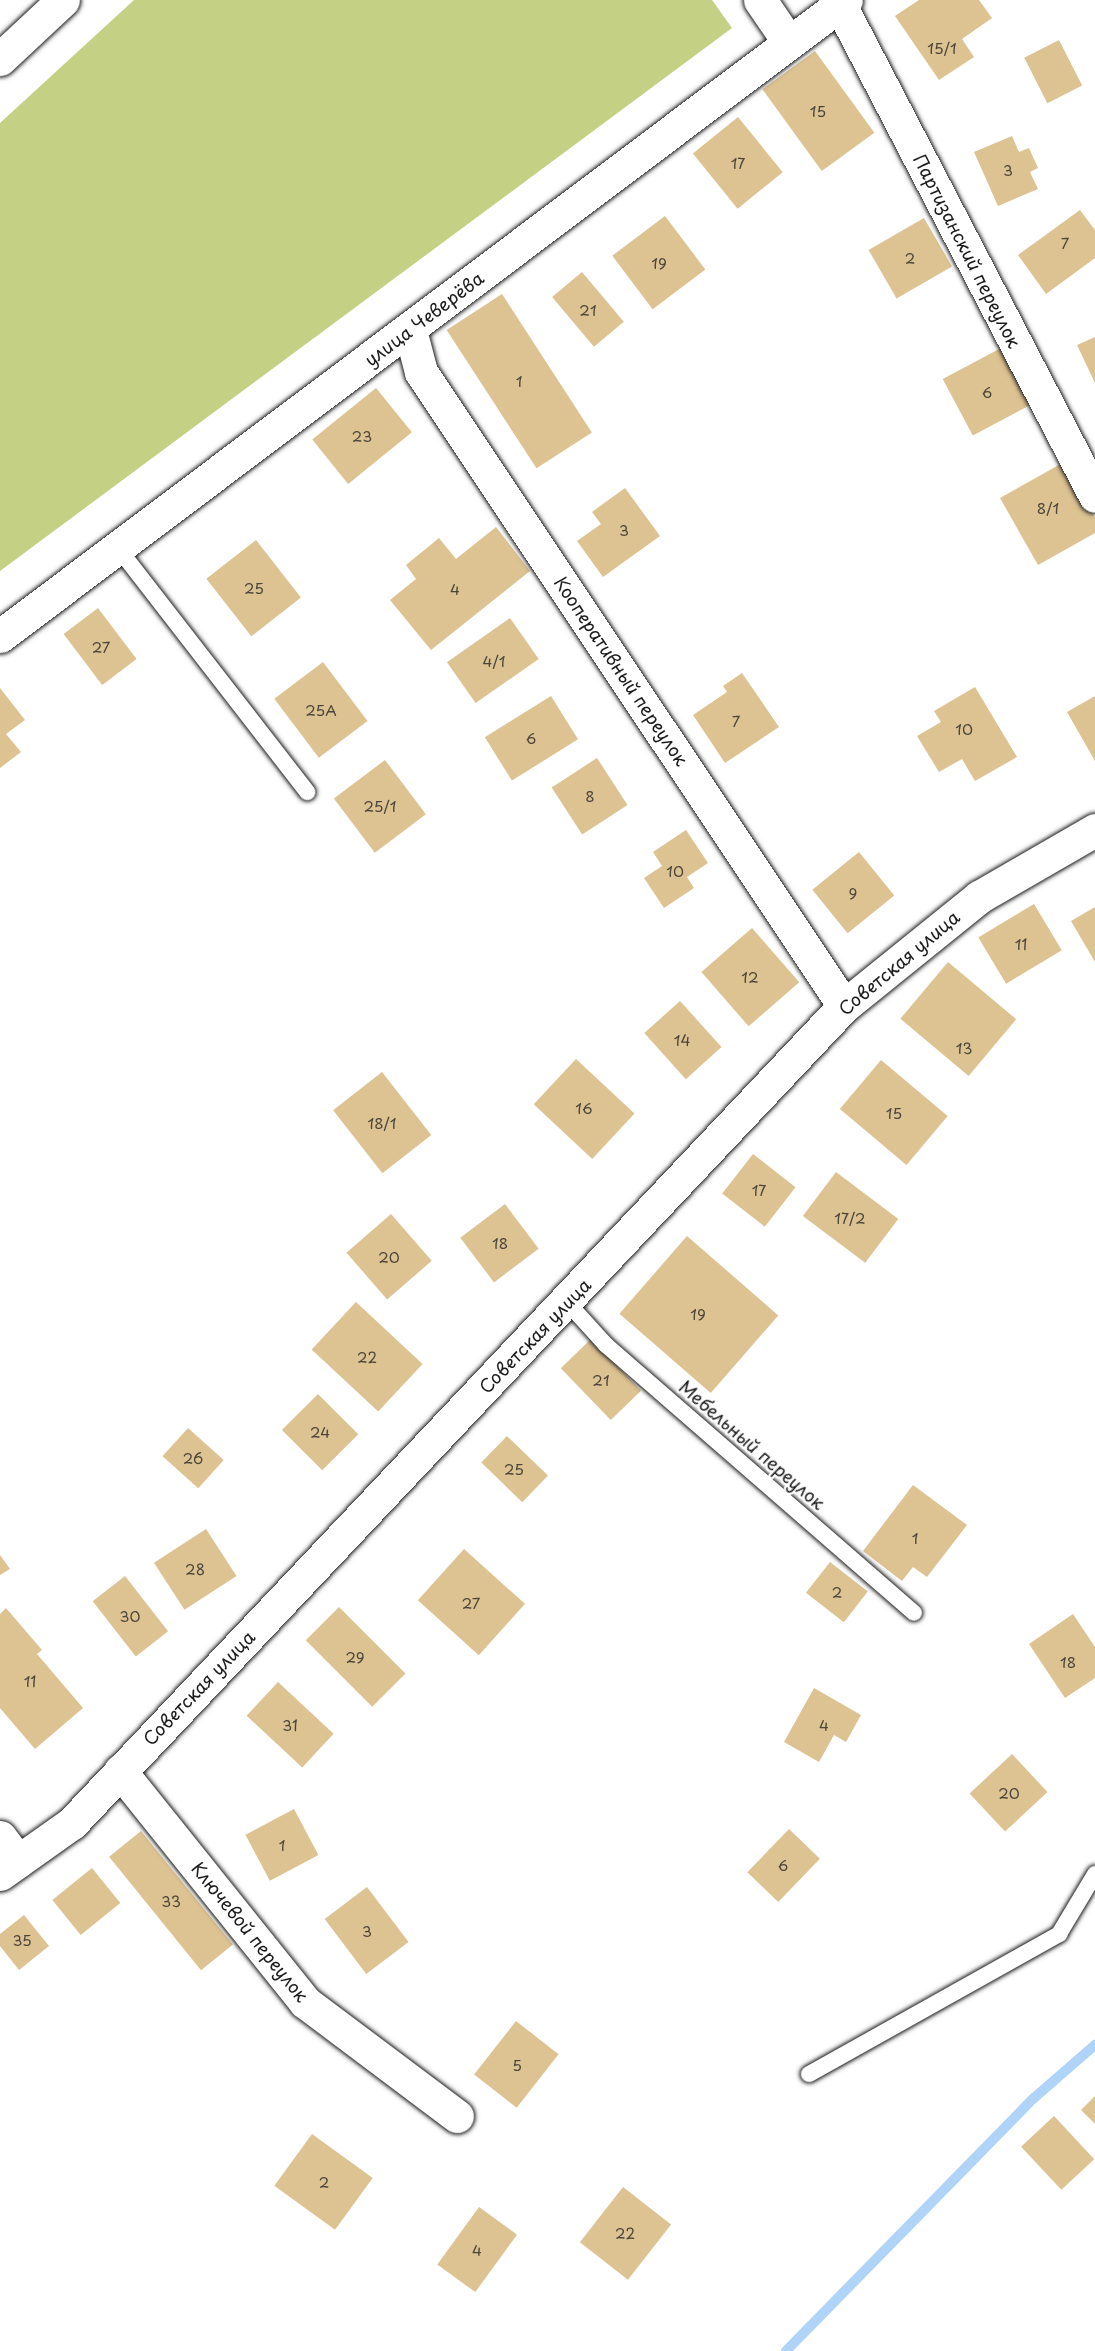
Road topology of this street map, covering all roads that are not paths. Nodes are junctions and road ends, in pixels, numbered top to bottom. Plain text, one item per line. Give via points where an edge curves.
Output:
1 (63, 0) edge
2 (760, 0) edge
3 (843, 3) edge
4 (788, 41) junction
5 (0, 58) edge
6 (410, 330) junction
7 (1095, 496) edge
8 (118, 548) junction
9 (0, 636) edge
10 (307, 792) dead end
11 (1095, 830) edge
12 (844, 1006) junction
13 (567, 1302) junction
14 (914, 1613) dead end
15 (120, 1771) junction
16 (6, 1858) edge
17 (1095, 1874) edge
18 (809, 2074) dead end
19 (457, 2116) dead end

1 - 5 street
2 - 4 street
3 - 4 street, улица Чеверёва
3 - 7 street, Партизанский переулок
4 - 6 street, улица Чеверёва
6 - 8 street, улица Чеверёва
6 - 12 street, Кооперативный переулок via 421,372
8 - 9 street, улица Чеверёва
8 - 10 lane
11 - 12 street, Советская улица via 979,897
12 - 13 street, Советская улица
13 - 14 lane, Мебельный переулок via 606,1345
13 - 15 street, Советская улица
15 - 16 street, Советская улица via 72,1822
15 - 19 street, Ключевой переулок via 305,2002
17 - 18 lane via 1059,1934

